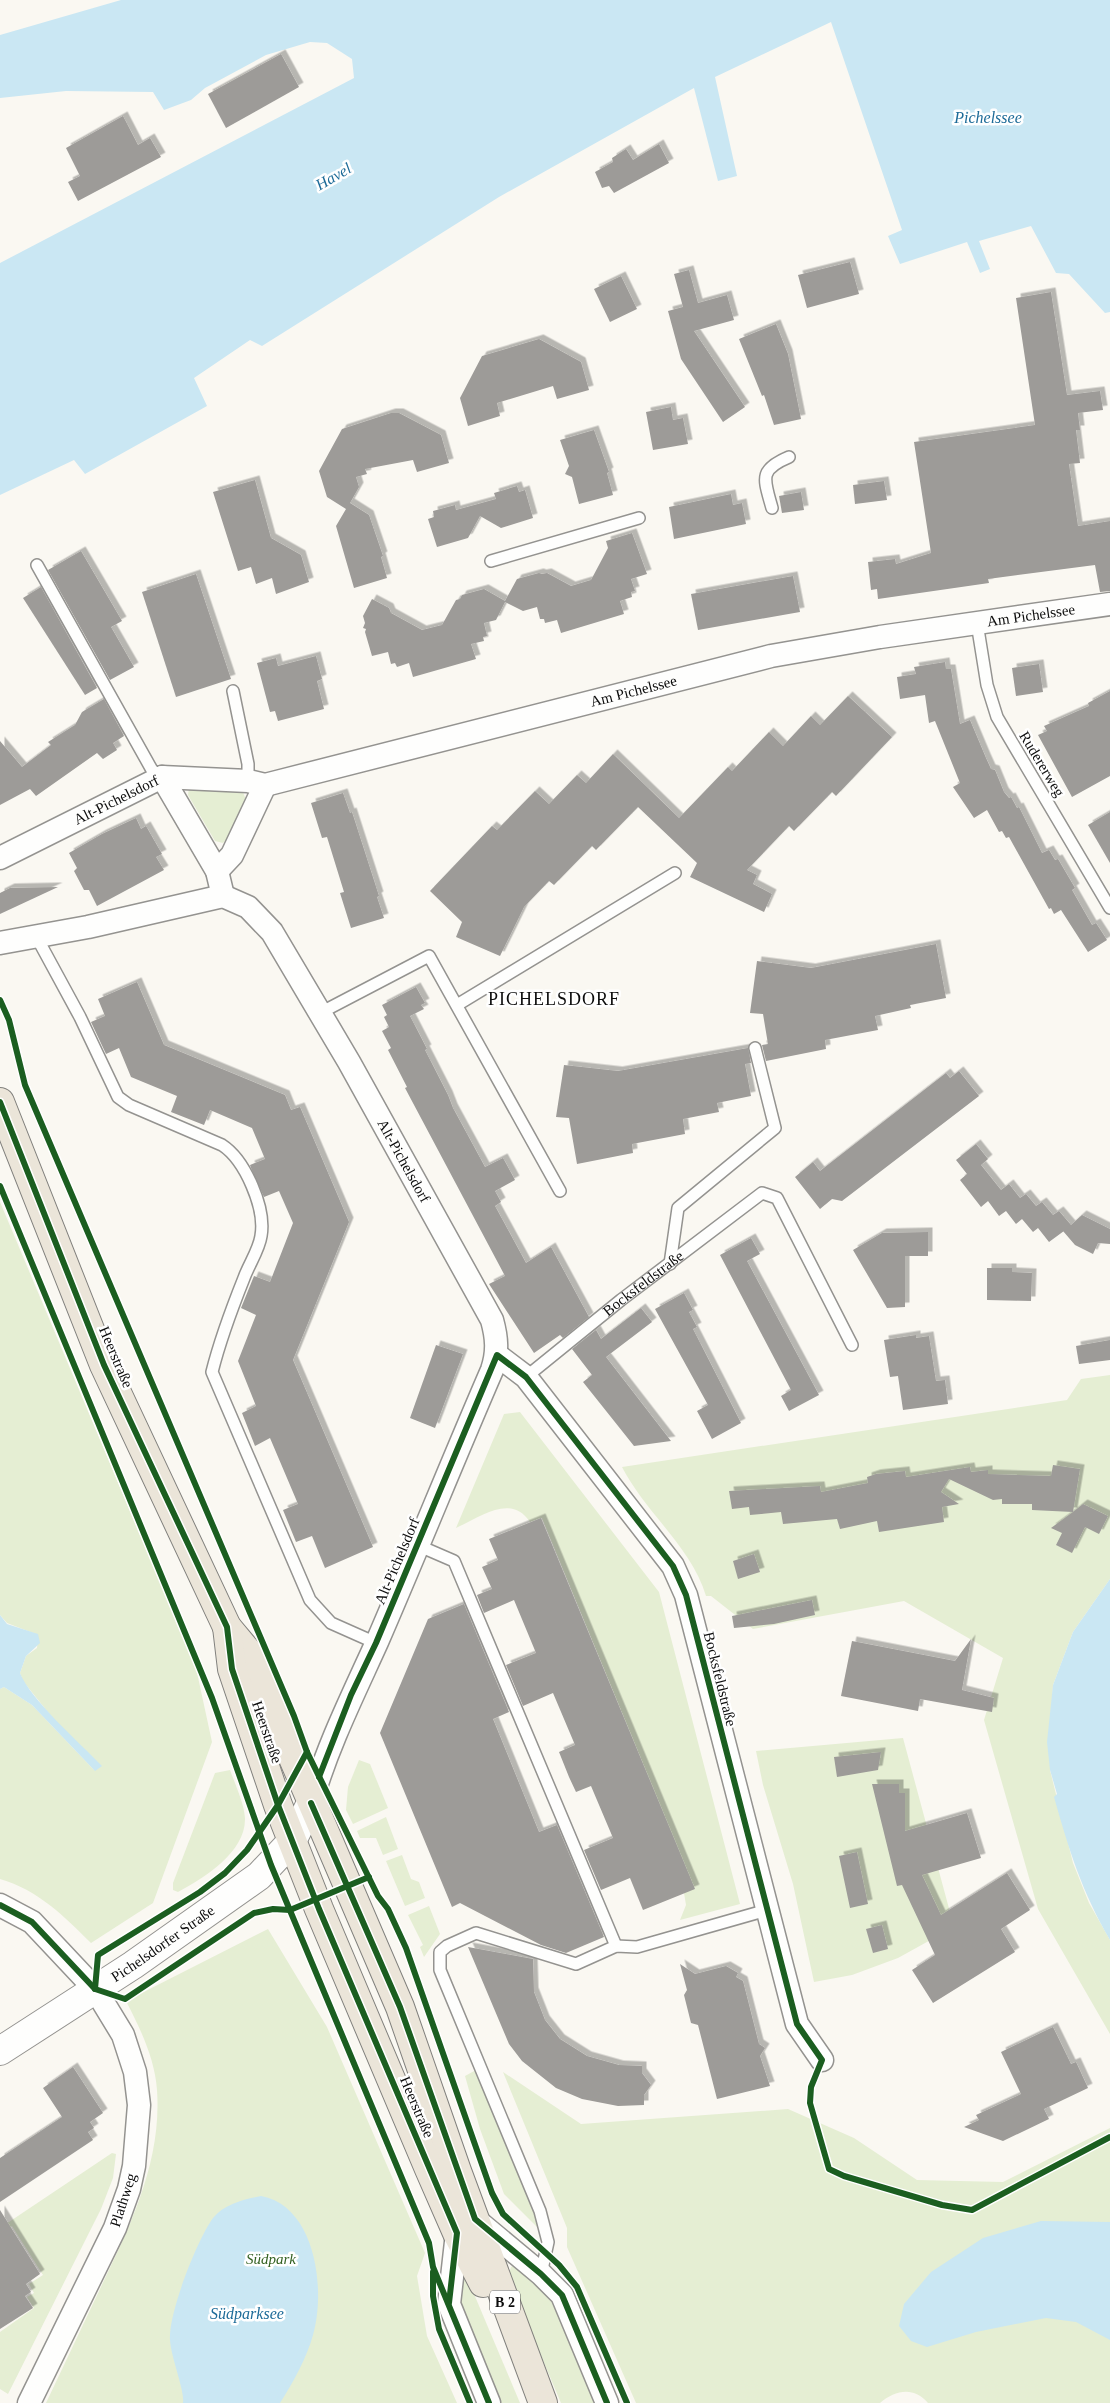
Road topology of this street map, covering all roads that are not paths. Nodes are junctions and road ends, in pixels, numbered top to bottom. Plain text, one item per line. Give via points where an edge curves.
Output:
1 (789, 457) dead end
2 (772, 508) dead end
3 (639, 518) dead end
4 (491, 561) dead end
5 (37, 565) dead end
6 (1110, 604) edge
7 (977, 623) junction
8 (233, 691) dead end
9 (162, 777) junction
10 (257, 783) junction
11 (0, 858) edge
12 (217, 871) junction
13 (675, 873) dead end
14 (223, 896) junction
15 (1110, 908) edge
16 (36, 936) junction
17 (0, 943) edge
18 (456, 1005) junction
19 (320, 1013) junction
20 (754, 1048) dead end
21 (0, 1102) edge
22 (560, 1191) dead end
23 (670, 1264) junction
24 (852, 1345) dead end
25 (497, 1355) junction
26 (526, 1377) junction
27 (417, 1545) junction
28 (227, 1627) junction
29 (376, 1643) junction
30 (312, 1803) junction
31 (292, 1841) junction
32 (0, 1905) edge
33 (767, 1910) junction
34 (616, 1946) junction
35 (94, 1989) junction
36 (0, 2051) edge
37 (822, 2060) dead end
38 (466, 2226) junction
39 (541, 2274) junction
40 (539, 2394) edge
41 (29, 2403) edge
42 (489, 2403) edge
43 (607, 2403) edge

1 - 2 lane via 773,464 766,473
3 - 4 lane
5 - 9 lane via 152,770
6 - 7 street, Am Pichelssee
7 - 10 street, Am Pichelssee via 771,656
7 - 15 lane, Rudererweg via 987,685 997,717
8 - 10 lane via 248,764
9 - 10 street, Am Pichelssee
9 - 11 street, Alt-Pichelsdorf
9 - 12 street, Alt-Pichelsdorf
10 - 12 street via 232,855
12 - 14 street, Alt-Pichelsdorf
13 - 18 lane
14 - 16 street
14 - 19 street, Alt-Pichelsdorf via 248,907 272,932
16 - 17 street
16 - 29 lane via 80,1016 118,1097 129,1105 222,1145 240,1161 260,1207 261,1237 218,1348 212,1372 310,1600 331,1623
18 - 19 lane via 430,956
18 - 22 lane
19 - 25 street, Alt-Pichelsdorf via 490,1316 496,1335
20 - 23 lane via 775,1128 678,1208
21 - 28 main road, Heerstraße / B 2 via 104,1365
23 - 24 lane, Bocksfeldstraße via 762,1193 777,1198
23 - 26 lane, Bocksfeldstraße
25 - 26 street, Bocksfeldstraße
25 - 27 street, Alt-Pichelsdorf
26 - 33 street, Bocksfeldstraße via 672,1566 686,1596
27 - 29 street, Alt-Pichelsdorf
27 - 34 lane via 454,1561
28 - 30 main road, Heerstraße / B 2 via 247,1651
28 - 31 main road, Heerstraße / B 2 via 232,1669
29 - 30 street, Alt-Pichelsdorf via 351,1694
30 - 31 street, Alt-Pichelsdorf
30 - 38 main road, Heerstraße / B 2 via 402,2015
31 - 35 street, Pichelsdorfer Straße via 254,1880
31 - 38 main road, Heerstraße / B 2
32 - 35 street, Plathweg via 32,1922
33 - 34 lane via 637,1946
33 - 37 street, Bocksfeldstraße via 797,2024
34 - 39 lane via 576,1964 476,1933 440,1952 440,1970 540,2211 548,2242
35 - 36 street, Pichelsdorfer Straße
35 - 41 street, Plathweg via 123,2035 135,2072 139,2105 134,2166 115,2228
38 - 39 street, Heerstraße
38 - 40 main road, Heerstraße / B 2
38 - 42 street, Heerstraße via 449,2304
39 - 43 street, Heerstraße via 562,2295

